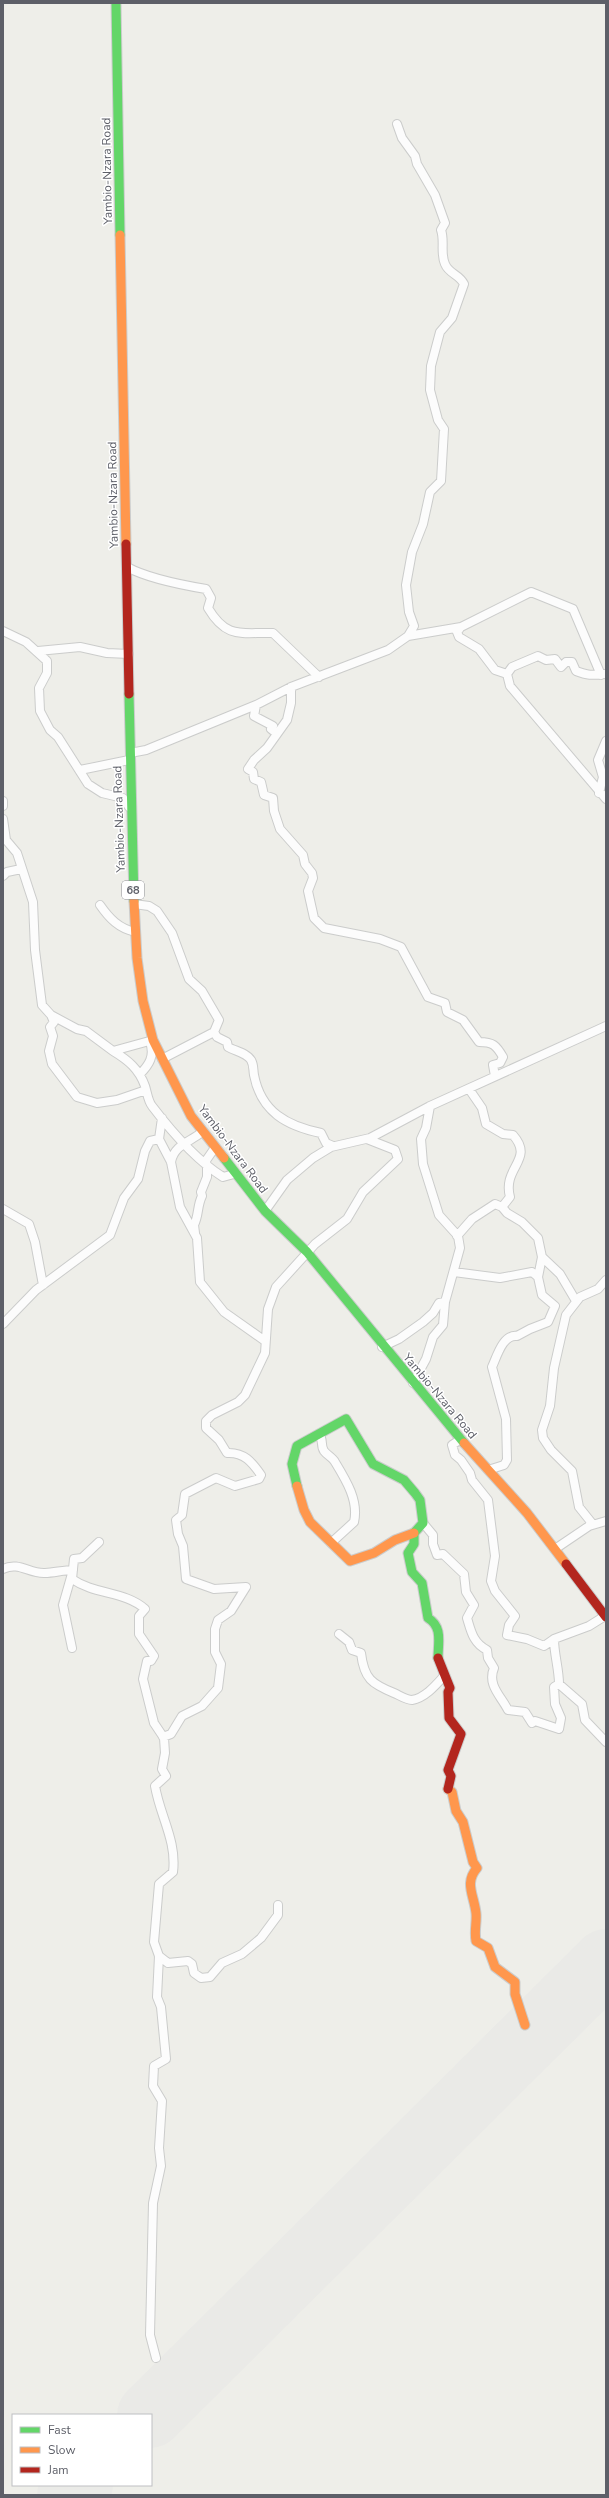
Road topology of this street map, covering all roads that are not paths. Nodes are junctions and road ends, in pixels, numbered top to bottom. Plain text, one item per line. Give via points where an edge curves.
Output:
1 (116, 3) edge
2 (397, 124) dead end
3 (127, 567) junction
4 (461, 627) junction
5 (3, 631) edge
6 (408, 636) junction
7 (38, 651) junction
8 (129, 654) junction
9 (507, 674) junction
10 (604, 675) edge
11 (319, 677) junction
12 (291, 687) junction
13 (256, 705) junction
14 (276, 734) junction
15 (606, 741) edge
16 (130, 757) junction
17 (80, 770) junction
18 (599, 793) junction
19 (606, 799) edge
20 (3, 801) edge
21 (3, 806) edge
22 (131, 810) junction
23 (3, 819) edge
24 (21, 869) junction
25 (3, 876) edge
26 (134, 904) junction
27 (100, 905) dead end
28 (136, 932) junction
29 (51, 1015) junction
30 (606, 1026) edge
31 (214, 1032) junction
32 (151, 1041) junction
33 (113, 1051) junction
34 (162, 1059) junction
35 (140, 1074) junction
36 (495, 1076) junction
37 (469, 1089) junction
38 (146, 1090) junction
39 (430, 1106) junction
40 (162, 1118) junction
41 (202, 1132) junction
42 (159, 1139) junction
43 (367, 1140) junction
44 (184, 1142) junction
45 (333, 1146) junction
46 (214, 1149) junction
47 (170, 1162) junction
48 (206, 1164) junction
49 (234, 1174) junction
50 (502, 1206) junction
51 (3, 1210) edge
52 (265, 1211) junction
53 (457, 1236) junction
54 (197, 1238) junction
55 (307, 1252) junction
56 (542, 1258) junction
57 (454, 1272) junction
58 (538, 1277) junction
59 (606, 1280) edge
60 (43, 1285) junction
61 (576, 1301) junction
62 (445, 1302) junction
63 (3, 1324) edge
64 (265, 1341) junction
65 (382, 1347) junction
66 (413, 1383) junction
67 (319, 1434) junction
68 (461, 1440) junction
69 (488, 1470) junction
70 (606, 1521) edge
71 (423, 1523) junction
72 (588, 1526) junction
73 (414, 1533) junction
74 (99, 1542) dead end
75 (332, 1542) junction
76 (555, 1549) junction
77 (3, 1569) edge
78 (73, 1570) junction
79 (606, 1616) edge
80 (339, 1634) dead end
81 (554, 1639) junction
82 (72, 1648) dead end
83 (444, 1676) junction
84 (559, 1684) junction
85 (163, 1737) junction
86 (606, 1742) edge
87 (278, 1905) dead end
88 (159, 1956) junction
89 (525, 2024) dead end
90 (156, 2358) dead end

1 - 3 main road, Yambio-Nzara Road / 68
2 - 6 street via 402,138 415,156 435,195 444,218 445,223 441,230 444,237 444,264 448,270 460,276 464,284 452,318 440,332 432,359 430,390 438,420 444,428 443,464 441,481 430,492 423,524 412,552 406,585 409,612 414,626
3 - 8 main road, Yambio-Nzara Road / 68
3 - 11 street via 170,582 206,589 211,598 208,608 223,626 245,635 273,632
4 - 6 street
4 - 9 street via 457,634 461,639 478,649 495,670
4 - 10 street via 531,592 573,609
5 - 7 street via 18,637
6 - 11 street via 388,650
7 - 8 street via 80,648
7 - 17 street via 47,661 48,668 40,688 40,711 50,730 58,737
8 - 16 main road, Yambio-Nzara Road / 68
9 - 10 street via 512,667 538,656 546,660 555,660 561,667 566,662 572,662 576,672 586,675
9 - 18 street via 510,686
11 - 12 street
12 - 13 street
12 - 14 street via 287,720
13 - 14 street via 254,716 273,726 271,729
13 - 16 street
14 - 36 street via 248,769 254,779 261,782 264,795 273,798 280,829 302,855 312,873 314,878 308,891 314,918 324,928 380,938 401,947 428,997 445,1003 447,1012 463,1020 479,1042 489,1042 497,1046 503,1057 500,1063 493,1065
15 - 18 street via 598,760 603,777
16 - 17 street
16 - 22 main road, Yambio-Nzara Road / 68
17 - 22 street via 92,788 123,798
18 - 19 street
20 - 21 street
22 - 26 main road, Yambio-Nzara Road / 68
23 - 24 street via 6,840 16,853
24 - 25 street via 7,872
24 - 29 street via 33,902 35,950 42,1005
26 - 28 main road, Yambio-Nzara Road / 68
26 - 31 street via 149,906 157,912 172,933 189,978 215,1010 219,1020
27 - 28 street via 109,918
28 - 32 main road, Yambio-Nzara Road / 68 via 142,1001
29 - 33 street via 86,1031
29 - 38 street via 54,1022 50,1027 53,1036 49,1051 52,1064 77,1097 97,1103 117,1100
30 - 36 street
31 - 34 street
31 - 45 street via 217,1037 227,1042 228,1046 245,1054 251,1060 267,1107 281,1120 320,1133 326,1143
32 - 33 street
32 - 34 main road, Yambio-Nzara Road / 68
32 - 35 street via 152,1058
33 - 35 street via 132,1064
34 - 41 main road, Yambio-Nzara Road / 68
35 - 38 street
36 - 37 street
37 - 39 street
37 - 50 street via 482,1108 486,1124 503,1134 513,1135 522,1147 522,1153 509,1179 510,1197
38 - 40 street via 152,1106
39 - 43 street
39 - 53 street via 421,1139 423,1164 439,1215
40 - 42 street
40 - 44 street
41 - 44 street via 193,1140
41 - 46 main road, Yambio-Nzara Road / 68
42 - 47 street
42 - 60 street via 150,1141 147,1146 138,1179 124,1198 110,1235
43 - 45 street
43 - 55 street via 396,1150 398,1159 364,1192 347,1219
44 - 47 street via 173,1153
44 - 48 street
45 - 52 street via 313,1158 287,1180
46 - 48 street
46 - 49 main road, Yambio-Nzara Road / 68
47 - 54 street via 180,1207
48 - 49 street via 223,1177
48 - 54 street via 207,1177 200,1192 202,1196 197,1206 199,1216 194,1225
49 - 52 main road, Yambio-Nzara Road / 68
50 - 53 street via 494,1204 472,1219
50 - 56 street via 507,1214 522,1222 538,1238
51 - 60 street via 29,1224
52 - 55 main road, Yambio-Nzara Road / 68
53 - 57 street via 460,1248
54 - 64 street via 200,1282 224,1312
55 - 64 street via 276,1287 268,1308
55 - 65 main road, Yambio-Nzara Road / 68
56 - 58 street
56 - 61 street via 560,1274
57 - 58 street via 500,1278 532,1272
57 - 62 street
58 - 69 street via 540,1293 555,1308 549,1315 548,1322 517,1336 506,1338 492,1367 506,1419 507,1460 504,1465
59 - 61 street via 598,1289
60 - 63 street
61 - 72 street via 566,1315 563,1325 552,1375 550,1406 542,1430 548,1447 558,1460 572,1471 579,1507 591,1522
62 - 65 street via 439,1302 433,1313 406,1334
62 - 66 street via 443,1325 433,1337 426,1359
64 - 85 street via 265,1352 245,1395 206,1421 206,1428 219,1440 227,1453 245,1457 253,1462 261,1475 259,1479 235,1486 216,1478 197,1489 189,1490 184,1494 182,1515 176,1520 183,1546 186,1579 214,1589 246,1587 231,1611 218,1620 215,1629 214,1652 221,1664 218,1688 202,1706 182,1716 171,1734
65 - 66 main road, Yambio-Nzara Road / 68
66 - 68 main road, Yambio-Nzara Road / 68
67 - 71 main road via 346,1419 373,1464 404,1480 415,1493 420,1500
67 - 75 street via 323,1438 324,1451 335,1461 352,1490 355,1507 354,1522
67 - 75 main road via 297,1446 293,1452 291,1470 306,1515
68 - 69 main road, Yambio-Nzara Road / 68
68 - 81 street via 452,1445 455,1455 488,1500 495,1556 491,1581 515,1616 509,1625 507,1635 544,1646
69 - 76 main road, Yambio-Nzara Road / 68
70 - 72 street
71 - 73 main road
71 - 84 street via 433,1535 437,1555 443,1554 464,1574 466,1592 474,1605 467,1618 470,1630 478,1645 487,1650 494,1668 494,1690 508,1710 525,1712 532,1723 559,1729 561,1718 555,1704 554,1687
72 - 76 street
73 - 75 main road via 381,1546 376,1552 350,1561
73 - 83 main road via 414,1544 408,1550 410,1567 422,1583 428,1618 432,1619 437,1627 440,1648 437,1656
74 - 78 street via 82,1558 74,1559
76 - 79 main road, Yambio-Nzara Road / 68
77 - 78 street via 9,1566 23,1567 44,1574
78 - 82 street via 63,1605
78 - 85 street via 72,1579 88,1589 130,1598 145,1609 139,1616 139,1634 154,1656 151,1661 147,1661 143,1679 154,1723
79 - 81 street via 589,1626
80 - 83 street via 349,1642 352,1650 361,1653 369,1680 377,1687 410,1700 418,1698
81 - 84 street
83 - 89 main road via 450,1688 449,1718 462,1734 448,1770 451,1776 448,1789 452,1792 456,1811 463,1822 477,1868 470,1874 469,1891 476,1913 476,1942 488,1948 495,1967 515,1982 515,1994
84 - 86 street via 582,1704 585,1720
85 - 88 street via 165,1753 162,1769 166,1776 156,1786 158,1801 169,1826 175,1857 173,1872 159,1884 154,1942
87 - 88 street via 278,1915 261,1938 242,1954 222,1963 210,1977 201,1978 194,1973 192,1964 188,1961 168,1963
88 - 90 street via 157,1997 161,2007 166,2059 154,2066 153,2086 162,2101 159,2148 161,2166 153,2203 150,2335

